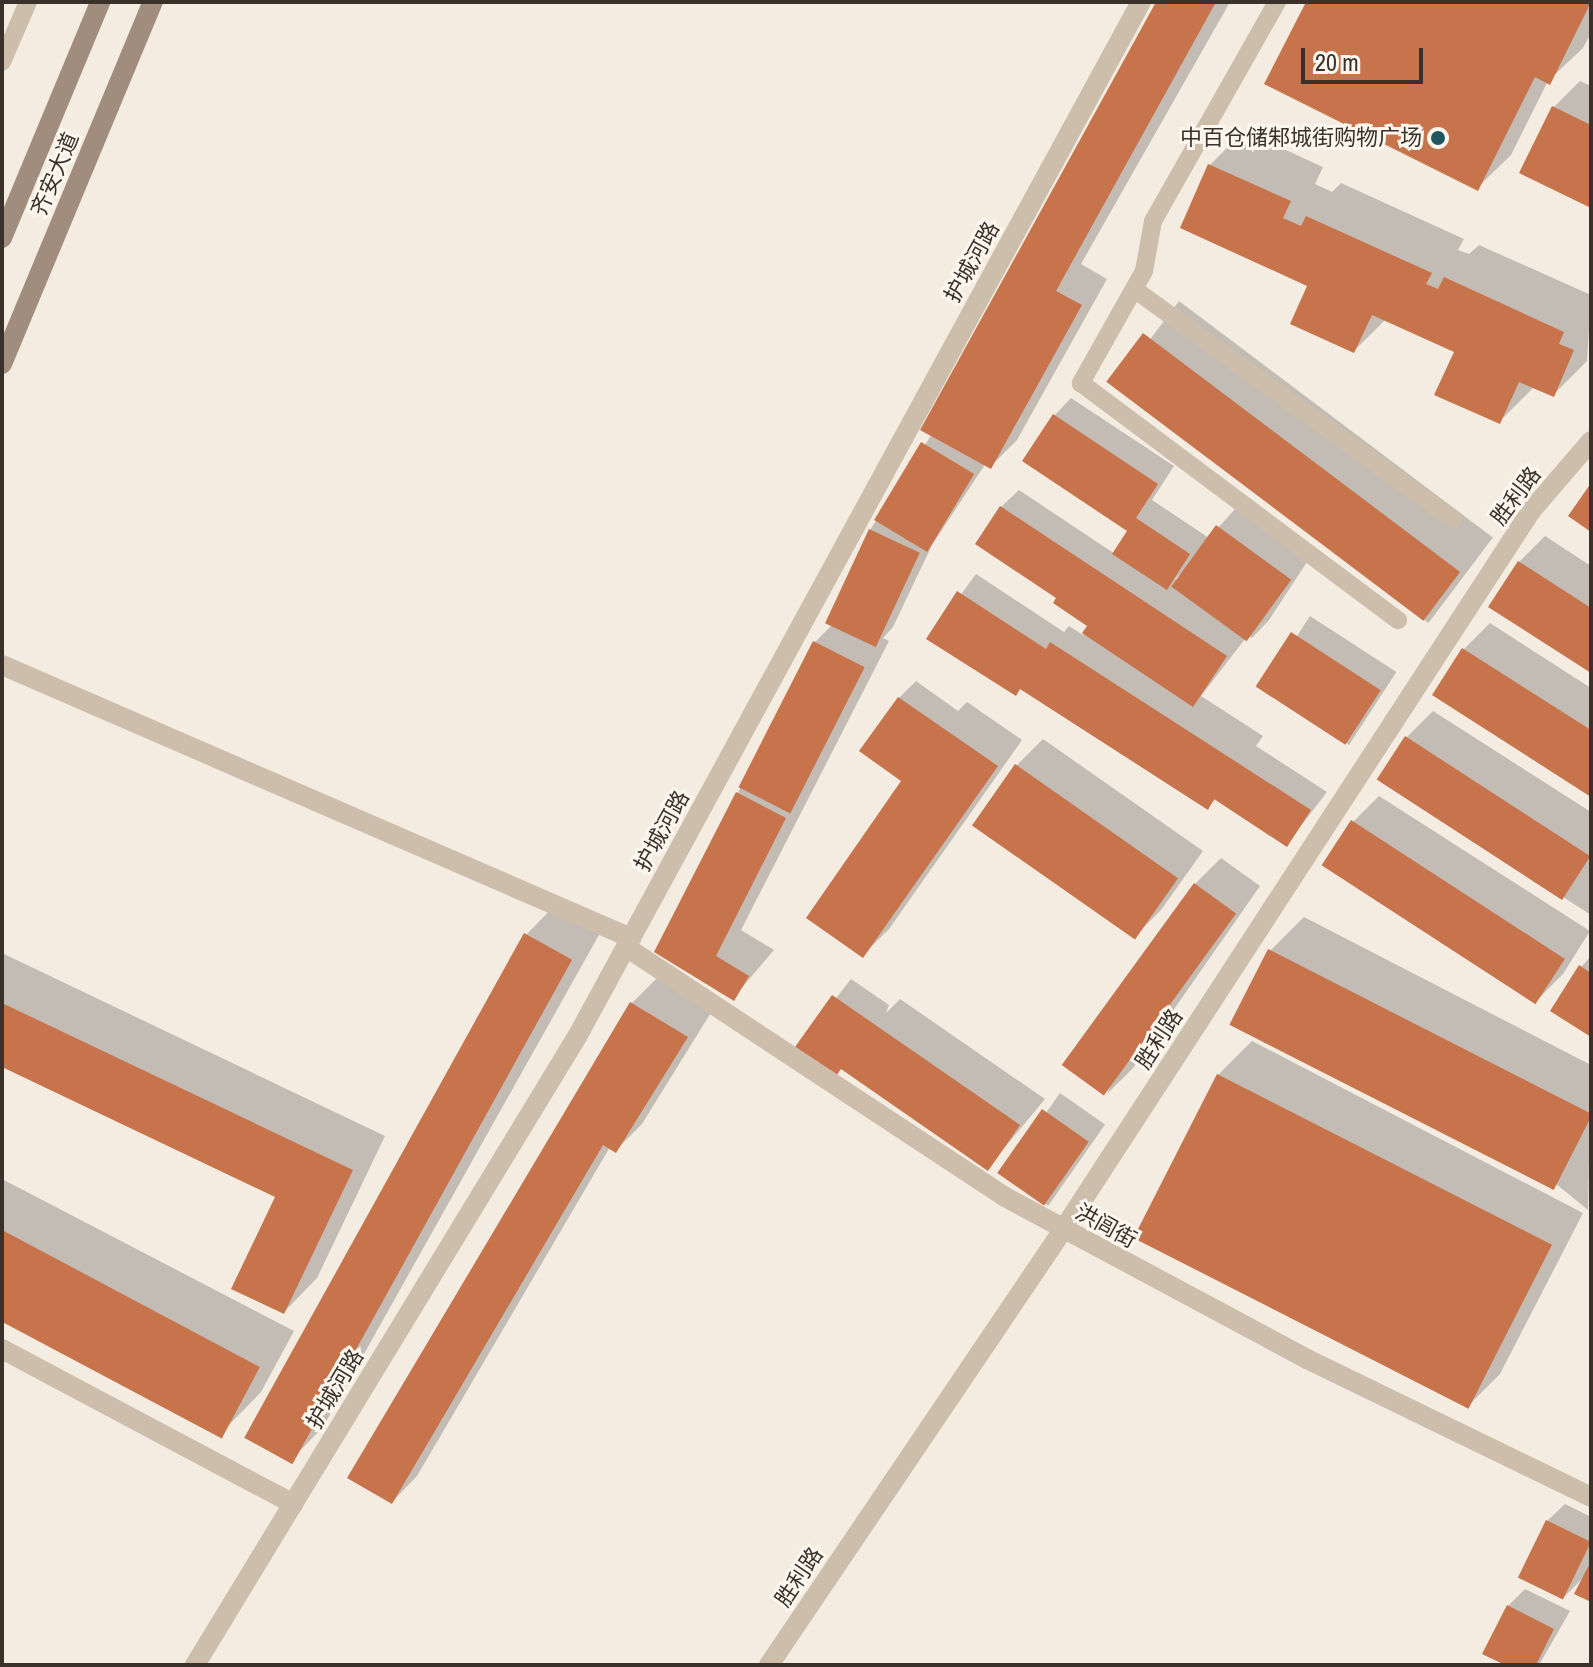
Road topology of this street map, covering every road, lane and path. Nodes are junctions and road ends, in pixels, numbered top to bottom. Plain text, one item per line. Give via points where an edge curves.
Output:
1 (28, 2) edge
2 (100, 2) edge
3 (153, 2) edge
4 (1141, 2) edge
5 (1277, 2) edge
6 (2, 62) edge
7 (2, 238) edge
8 (1134, 289) junction
9 (2, 364) edge
10 (1591, 441) edge
11 (1453, 519) dead end
12 (1398, 620) dead end
13 (2, 665) edge
14 (628, 942) junction
15 (1063, 1230) junction
16 (2, 1349) edge
17 (1591, 1497) edge
18 (293, 1504) junction
19 (195, 1665) edge
20 (769, 1665) edge

1 - 6 lane
2 - 7 main road, 齐安大道
3 - 9 main road, 齐安大道
4 - 14 street, 护城河路
5 - 8 lane via 1153,221 1144,271
8 - 11 lane
8 - 12 lane via 1081,383
10 - 15 street, 胜利路 via 1531,511
13 - 14 street, 洪闾街
14 - 15 street, 洪闾街 via 1005,1197
14 - 18 street, 护城河路
15 - 17 street, 洪闾街 via 1307,1359
15 - 20 street, 胜利路
16 - 18 street
18 - 19 street, 护城河路

